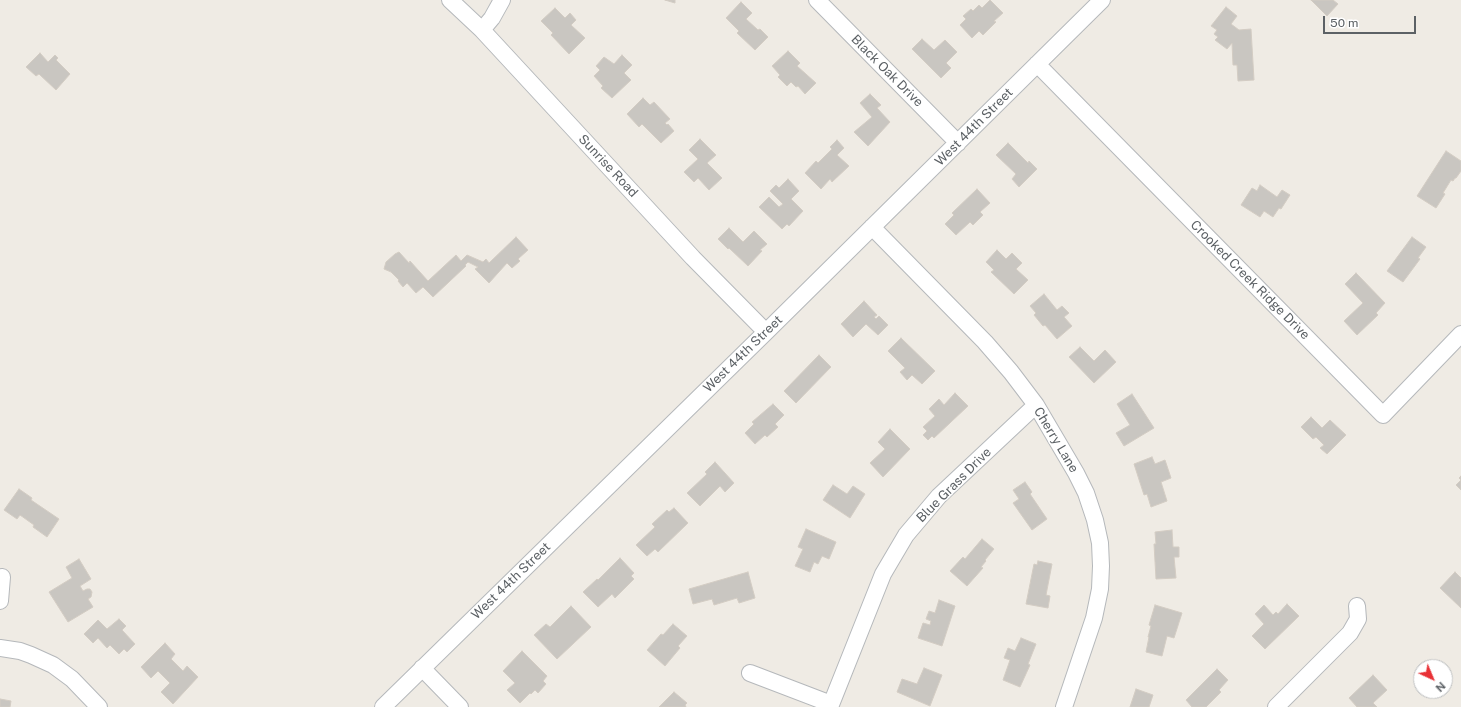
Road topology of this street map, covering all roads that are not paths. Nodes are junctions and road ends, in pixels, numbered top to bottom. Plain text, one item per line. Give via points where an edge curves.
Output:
1 (450, 0) edge
2 (502, 0) edge
3 (817, 0) edge
4 (1102, 0) edge
5 (482, 30) junction
6 (1037, 64) junction
7 (958, 143) junction
8 (872, 227) junction
9 (766, 332) junction
10 (1461, 334) edge
11 (1036, 405) junction
12 (2, 577) dead end
13 (0, 601) edge
14 (1357, 606) dead end
15 (0, 648) edge
16 (422, 668) junction
17 (750, 673) dead end
18 (831, 706) edge
19 (99, 707) edge
20 (383, 707) edge
21 (460, 707) edge
22 (1064, 707) edge
23 (1276, 707) edge

1 - 5 street, Sunrise Road
2 - 5 street
3 - 7 street, Black Oak Drive
4 - 6 street, West 44th Street
5 - 9 street, Sunrise Road via 692,258
6 - 7 street, West 44th Street
6 - 10 street, Crooked Creek Ridge Drive via 1383,415
7 - 8 street, West 44th Street
8 - 9 street, West 44th Street
8 - 11 street, Cherry Lane via 985,342
9 - 16 street, West 44th Street
11 - 18 street, Blue Grass Drive via 939,496 906,535 883,574
11 - 22 street, Cherry Lane via 1086,493 1098,532 1101,555 1101,578 1094,618
12 - 13 street
14 - 23 street via 1358,619 1350,633
15 - 19 street via 20,651 53,665 72,679
16 - 20 street, West 44th Street
16 - 21 street
17 - 18 street

